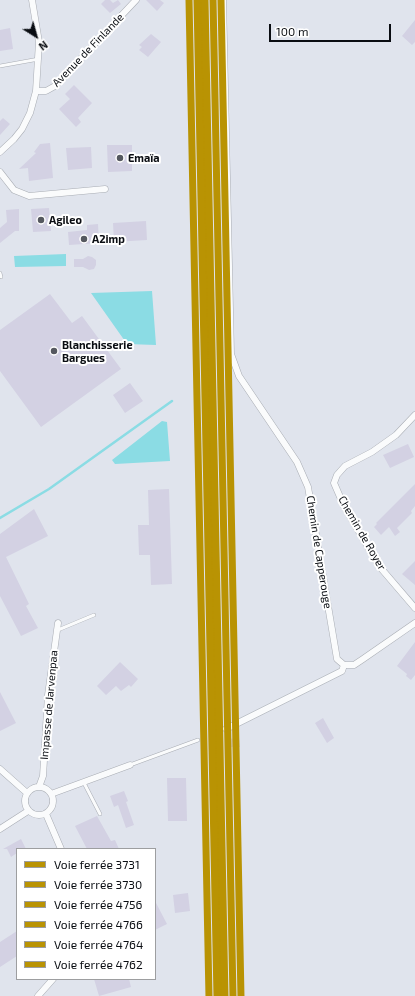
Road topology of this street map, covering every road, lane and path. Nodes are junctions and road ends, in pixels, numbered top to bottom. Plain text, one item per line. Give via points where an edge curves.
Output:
1 (32, 0) edge
2 (136, 0) edge
3 (223, 0) edge
4 (39, 59) junction
5 (0, 66) edge
6 (36, 91) junction
7 (0, 152) edge
8 (0, 172) edge
9 (105, 189) dead end
10 (415, 415) edge
11 (415, 608) edge
12 (94, 616) dead end
13 (58, 623) dead end
14 (415, 623) edge
15 (58, 630) junction
16 (344, 665) junction
17 (226, 729) dead end
18 (198, 740) dead end
19 (130, 765) joint
20 (0, 769) edge
21 (84, 783) junction
22 (39, 787) junction
23 (27, 793) junction
24 (52, 794) junction
25 (28, 811) junction
26 (46, 814) junction
27 (100, 814) dead end
28 (0, 829) edge
29 (61, 848) edge
30 (52, 980) edge
31 (38, 996) edge

1 - 4 street via 39,42
2 - 6 street, Avenue de Finlande via 55,86 46,91
3 - 16 street, Chemin de Capperouge via 230,354 239,376 297,462 308,487 337,659
4 - 5 lane
4 - 6 street
6 - 7 street via 22,129
8 - 9 street via 14,190 29,196
10 - 11 street, Chemin de Royer via 396,435 372,452 345,466 334,483 344,506 379,566
12 - 15 lane
13 - 15 street, Impasse de Jarvenpaa
14 - 16 street via 354,665
15 - 22 street, Impasse de Jarvenpaa via 53,648
16 - 17 street via 342,671
18 - 19 lane
19 - 21 street
20 - 23 street
21 - 24 street
21 - 27 lane
22 - 23 street
22 - 24 street
23 - 25 street via 25,802
24 - 26 street via 53,803
25 - 26 street via 35,815
25 - 28 street
26 - 29 street
30 - 31 street

